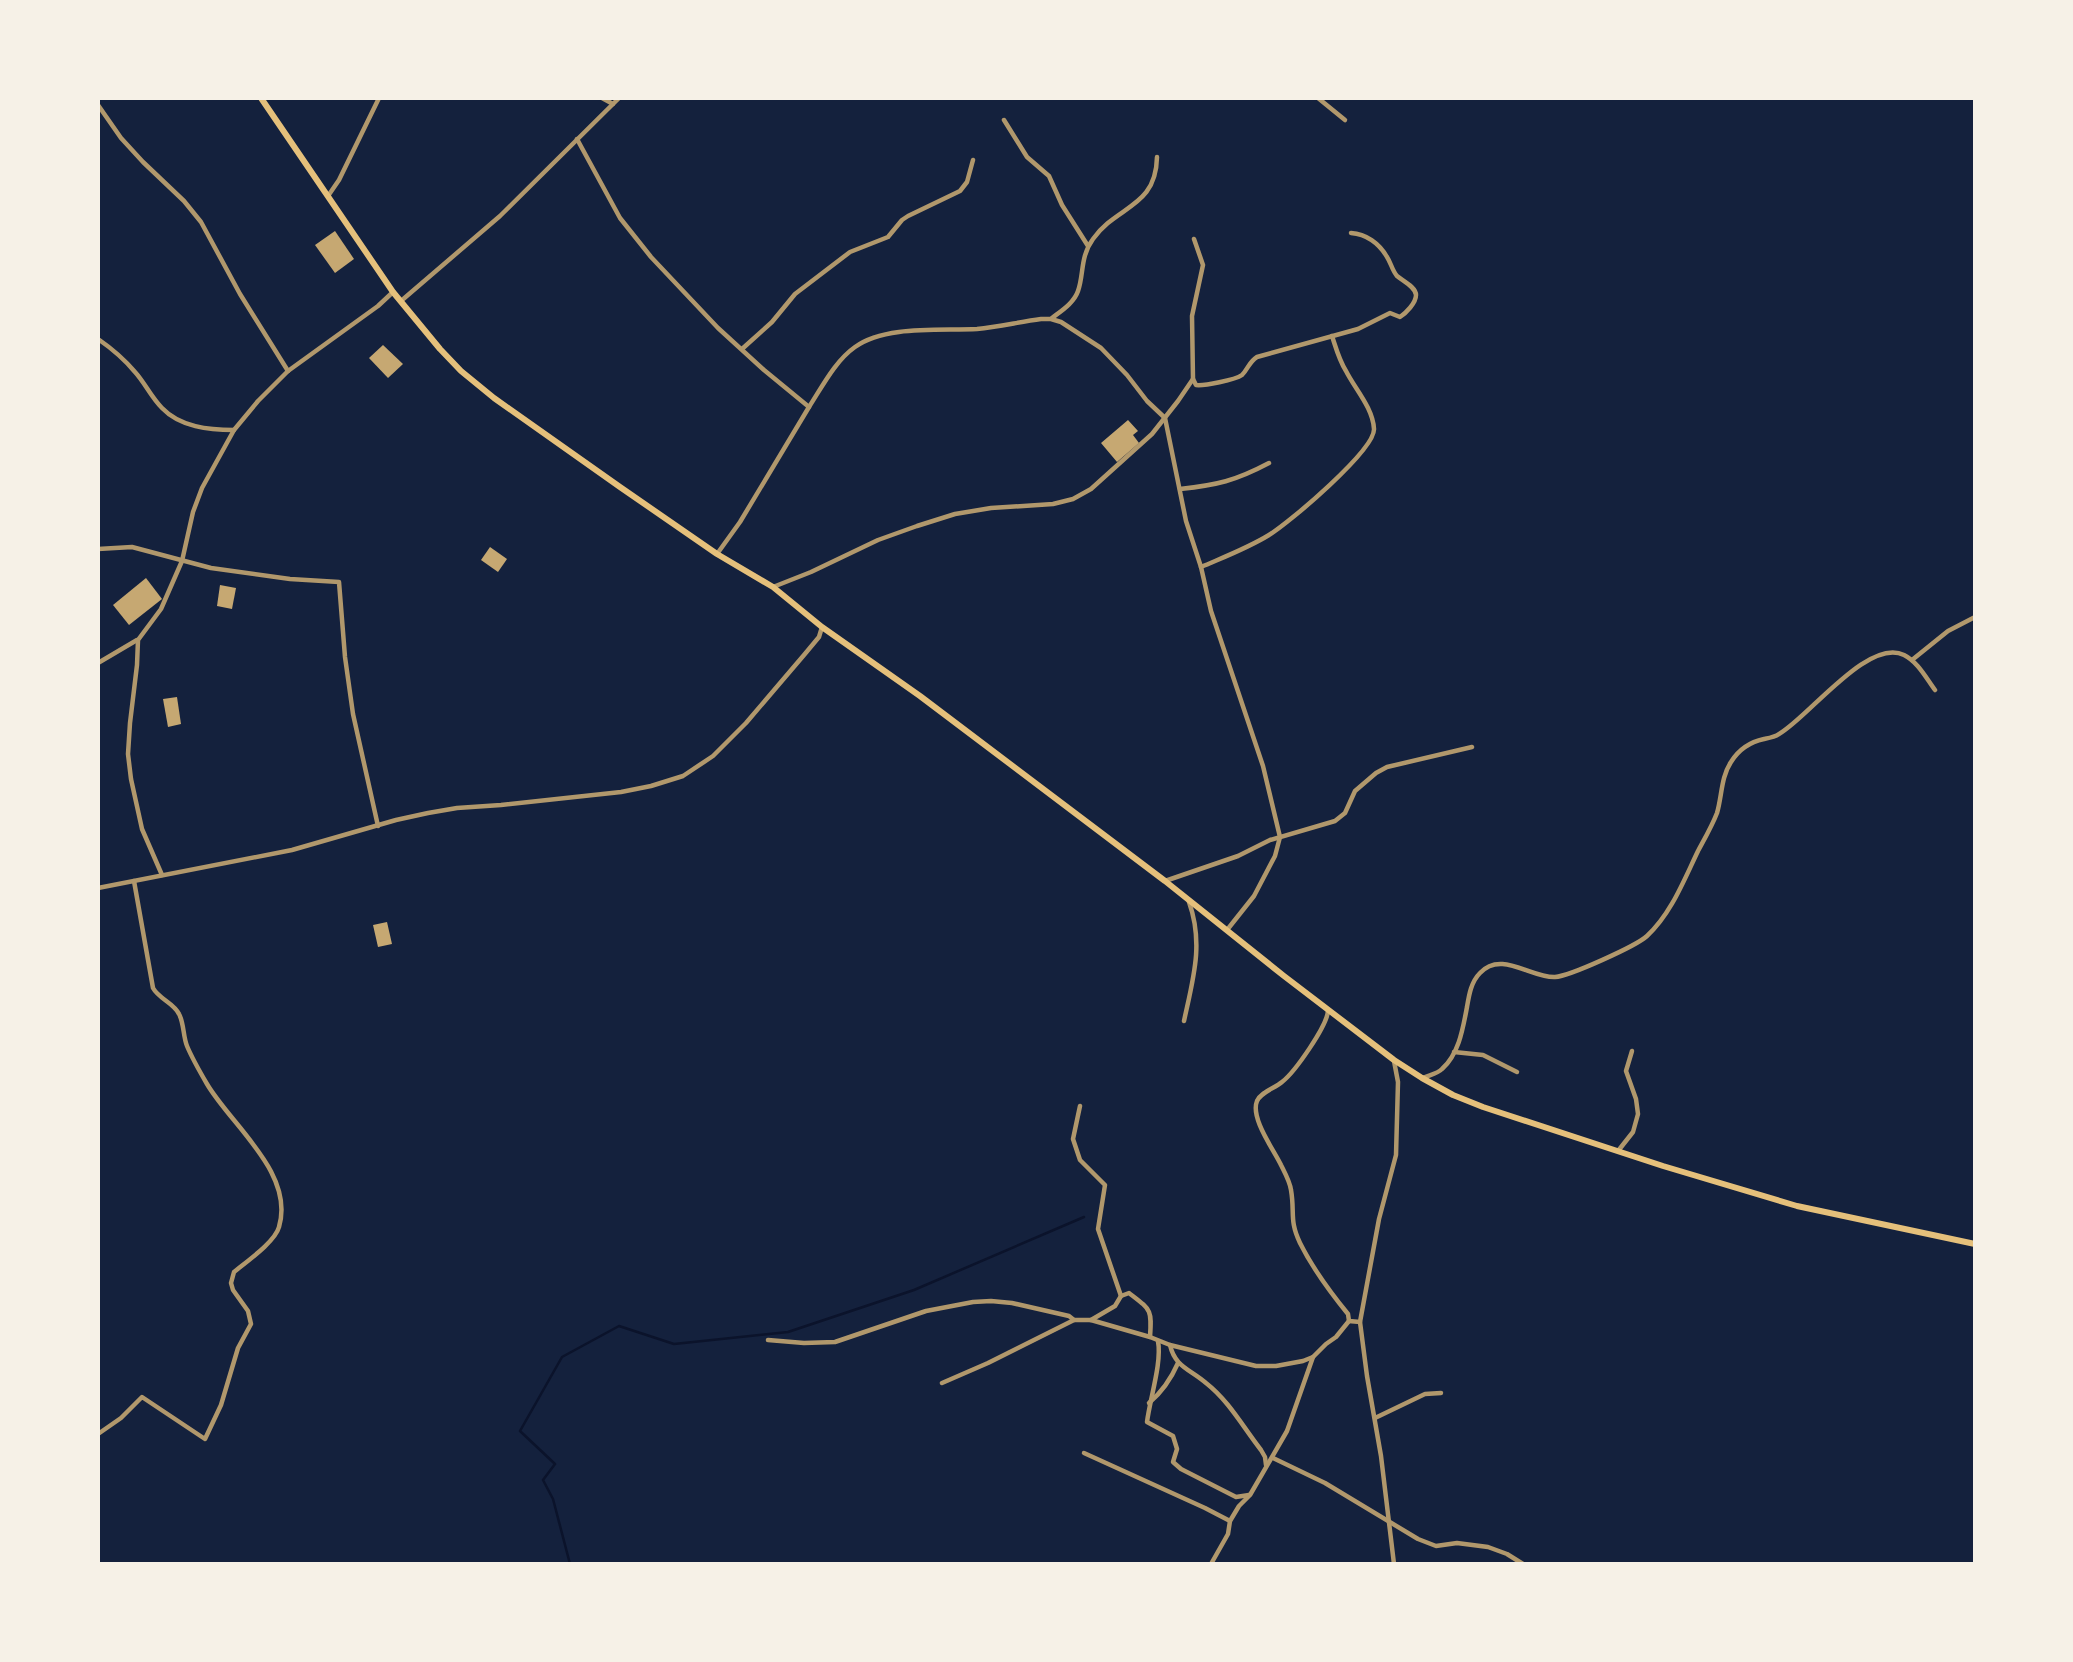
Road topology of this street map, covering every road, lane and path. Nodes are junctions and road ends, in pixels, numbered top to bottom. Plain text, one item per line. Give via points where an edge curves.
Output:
1 (261, 98) edge
2 (379, 98) edge
3 (602, 98) edge
4 (618, 98) edge
5 (1318, 98) edge
6 (98, 104) edge
7 (612, 104) junction
8 (1004, 120) dead end
9 (1345, 120) dead end
10 (578, 139) junction
11 (1157, 157) dead end
12 (973, 160) dead end
13 (327, 197) junction
14 (1351, 233) dead end
15 (1194, 239) dead end
16 (1088, 246) junction
17 (393, 292) junction
18 (401, 300) junction
19 (1051, 319) junction
20 (1332, 336) junction
21 (98, 339) edge
22 (742, 349) junction
23 (288, 371) junction
24 (1193, 379) junction
25 (809, 407) junction
26 (1165, 418) junction
27 (234, 430) junction
28 (1269, 463) dead end
29 (1180, 489) junction
30 (98, 549) edge
31 (717, 554) junction
32 (182, 561) junction
33 (1200, 566) junction
34 (774, 587) junction
35 (1975, 617) edge
36 (822, 627) junction
37 (138, 640) junction
38 (1912, 660) junction
39 (98, 663) edge
40 (1935, 690) dead end
41 (1472, 747) dead end
42 (379, 825) junction
43 (1280, 837) junction
44 (162, 875) junction
45 (134, 881) junction
46 (1165, 881) junction
47 (98, 888) edge
48 (1187, 898) junction
49 (1227, 930) junction
50 (1328, 1010) junction
51 (1184, 1021) dead end
52 (1632, 1051) dead end
53 (1454, 1052) junction
54 (1394, 1060) junction
55 (1517, 1072) dead end
56 (1422, 1078) junction
57 (1080, 1106) dead end
58 (1618, 1152) junction
59 (1975, 1244) edge
60 (1121, 1296) junction
61 (1074, 1320) junction
62 (1091, 1320) junction
63 (1349, 1321) junction
64 (1360, 1322) junction
65 (1150, 1337) junction
66 (768, 1340) dead end
67 (1158, 1341) junction
68 (1170, 1345) junction
69 (1312, 1357) junction
70 (1178, 1363) junction
71 (942, 1383) dead end
72 (1441, 1393) dead end
73 (1149, 1403) junction
74 (1375, 1418) junction
75 (98, 1434) edge
76 (1084, 1453) dead end
77 (1273, 1458) junction
78 (1266, 1466) junction
79 (1250, 1495) junction
80 (1230, 1521) junction
81 (1391, 1523) junction
82 (1212, 1564) edge
83 (1394, 1564) edge
84 (1523, 1564) edge

1 - 13 main road
2 - 13 street
3 - 7 street
4 - 7 street
5 - 9 street
6 - 23 street via 121,138 201,222
7 - 10 street
8 - 16 street via 1027,157 1049,176
10 - 18 street via 500,216
10 - 22 street via 631,233
11 - 16 street via 1150,187 1134,205 1104,225
12 - 22 street via 960,191 908,216 888,237 850,252 795,294
13 - 17 main road
14 - 20 street via 1367,236 1380,248 1416,296 1400,317 1390,313 1367,326
15 - 24 street via 1203,265 1192,316
16 - 19 street via 1079,290
17 - 18 main road
17 - 23 street
18 - 31 main road via 440,349 494,398
19 - 25 street via 900,332 865,341 838,363
19 - 26 street via 1101,348
20 - 24 street via 1257,357 1238,378 1203,386
20 - 33 street via 1372,417 1373,435 1330,485 1283,526
21 - 27 street via 135,372 164,410 197,427
22 - 25 street
23 - 27 street
24 - 26 street
25 - 31 street
26 - 29 street
26 - 34 street via 1111,472 1073,499 955,514 878,540
27 - 32 street via 202,488
28 - 29 street via 1237,479
29 - 33 street
30 - 32 street via 132,547
31 - 34 main road
32 - 37 street via 161,610
32 - 42 street via 249,574 340,582 353,714
33 - 43 street via 1263,766
34 - 36 main road
35 - 38 street via 1948,631
36 - 42 street via 746,723 683,776 621,792 457,808
36 - 46 main road
37 - 39 street
37 - 44 street via 128,754 142,828
38 - 40 street
38 - 53 street via 1891,652 1863,663 1779,735 1751,742 1739,752 1727,769 1713,822 1674,898 1645,938 1555,977 1510,965 1494,964 1481,972 1471,986
41 - 43 street via 1387,767 1355,791 1342,817
42 - 44 street via 292,850
43 - 46 street
43 - 49 street via 1254,896
44 - 45 street
45 - 47 street
45 - 75 street via 153,988 179,1014 187,1045 220,1106 266,1161 281,1201 281,1218 278,1231 231,1278 251,1324 205,1440 142,1397
46 - 48 main road
48 - 49 main road
48 - 51 street via 1198,946
49 - 50 main road
50 - 54 main road
50 - 63 street via 1292,1074 1261,1095 1256,1111 1289,1181 1294,1230
52 - 58 street via 1626,1071 1638,1114 1633,1132
53 - 55 street via 1483,1055
53 - 56 street via 1442,1069
54 - 56 main road
54 - 64 street via 1398,1082 1396,1155
56 - 58 main road via 1483,1107
57 - 60 street via 1073,1139 1080,1160 1105,1185 1098,1228
58 - 59 main road via 1797,1206
60 - 62 street via 1115,1306
60 - 65 street via 1129,1293 1146,1306 1151,1315
61 - 62 street
61 - 66 street via 1012,1303 973,1302 926,1311 835,1342
61 - 71 street
62 - 65 street
63 - 64 street
63 - 69 street
64 - 74 street
65 - 67 street
67 - 68 street
67 - 73 street
68 - 69 street via 1256,1366
68 - 70 street
69 - 77 street via 1287,1432
70 - 73 street via 1171,1380
70 - 78 street via 1222,1397 1261,1450
72 - 74 street via 1425,1394
73 - 79 street via 1147,1422 1173,1436 1177,1449 1173,1462 1236,1497
74 - 81 street
76 - 80 street
77 - 78 street
77 - 81 street
78 - 79 street
79 - 80 street
80 - 82 street
81 - 83 street
81 - 84 street via 1436,1546 1488,1547

